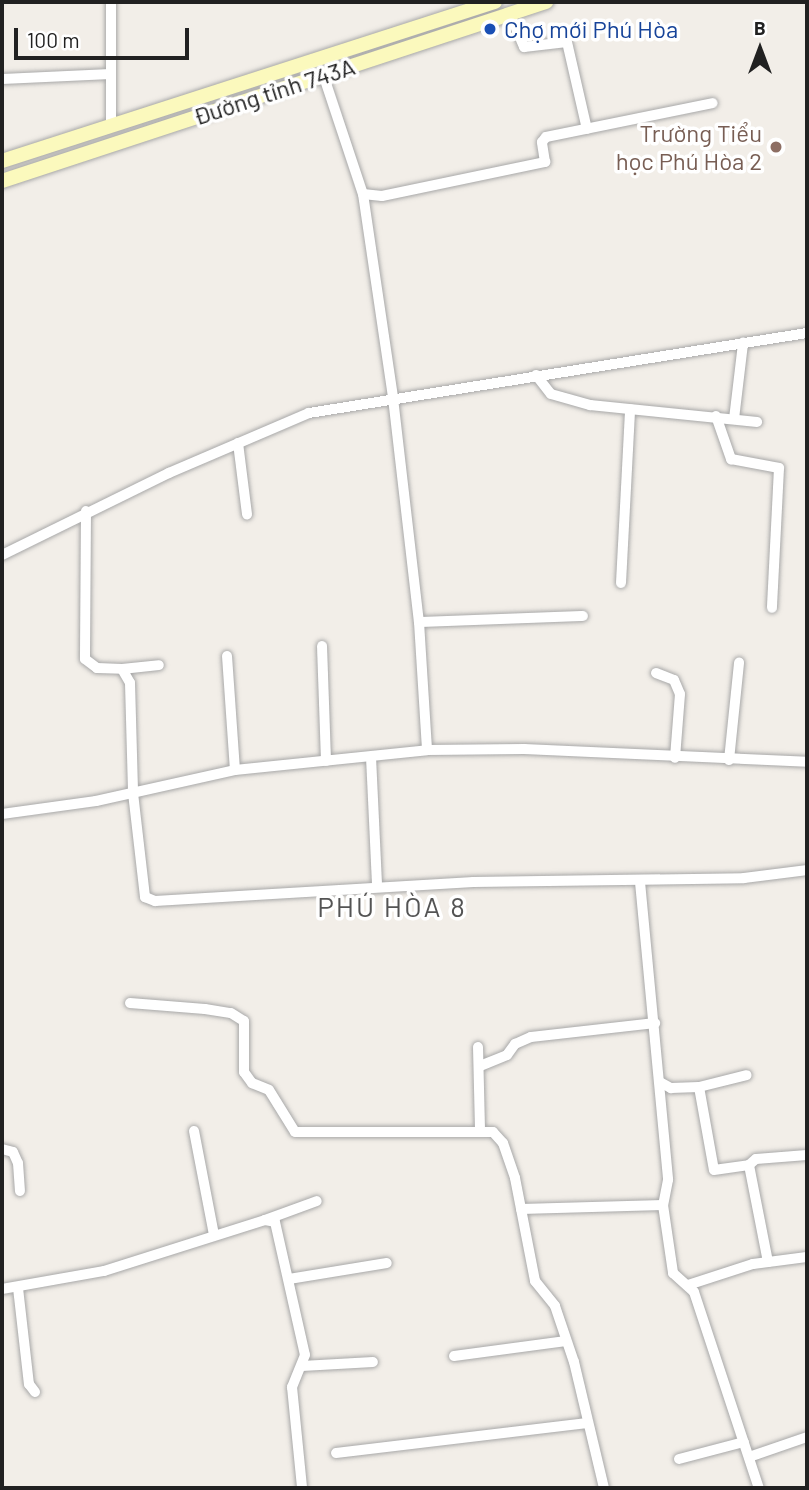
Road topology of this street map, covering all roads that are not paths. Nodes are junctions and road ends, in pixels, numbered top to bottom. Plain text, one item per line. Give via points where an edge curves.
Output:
1 (111, 2) edge
2 (495, 2) edge
3 (546, 2) edge
4 (508, 8) edge
5 (317, 59) junction
6 (323, 74) junction
7 (111, 75) junction
8 (2, 79) edge
9 (713, 103) dead end
10 (111, 125) junction
11 (587, 129) junction
12 (117, 143) junction
13 (2, 161) edge
14 (2, 181) edge
15 (363, 194) junction
16 (807, 333) edge
17 (743, 342) junction
18 (536, 374) junction
19 (393, 398) junction
20 (630, 409) junction
21 (716, 416) junction
22 (734, 419) junction
23 (757, 422) dead end
24 (238, 443) junction
25 (86, 511) junction
26 (247, 514) dead end
27 (2, 555) edge
28 (621, 583) dead end
29 (772, 608) dead end
30 (583, 616) dead end
31 (419, 622) junction
32 (322, 646) dead end
33 (228, 656) dead end
34 (738, 663) dead end
35 (159, 665) dead end
36 (122, 669) junction
37 (656, 673) dead end
38 (427, 750) junction
39 (371, 757) junction
40 (675, 758) junction
41 (729, 760) junction
42 (326, 761) junction
43 (807, 762) edge
44 (234, 770) junction
45 (133, 793) junction
46 (2, 814) edge
47 (807, 870) edge
48 (640, 882) junction
49 (377, 886) junction
50 (130, 1003) dead end
51 (655, 1023) junction
52 (478, 1047) dead end
53 (480, 1066) junction
54 (747, 1075) dead end
55 (660, 1082) junction
56 (699, 1087) junction
57 (480, 1130) junction
58 (194, 1131) dead end
59 (2, 1149) edge
60 (807, 1155) edge
61 (749, 1165) junction
62 (20, 1191) dead end
63 (317, 1201) dead end
64 (663, 1205) junction
65 (521, 1209) junction
66 (265, 1220) junction
67 (214, 1236) junction
68 (807, 1257) edge
69 (768, 1262) junction
70 (387, 1263) dead end
71 (289, 1279) junction
72 (688, 1285) junction
73 (18, 1288) junction
74 (2, 1289) edge
75 (566, 1341) junction
76 (454, 1356) dead end
77 (373, 1362) dead end
78 (302, 1366) junction
79 (35, 1392) dead end
80 (587, 1423) junction
81 (807, 1437) edge
82 (744, 1442) junction
83 (336, 1453) dead end
84 (749, 1457) junction
85 (679, 1459) dead end
86 (302, 1488) edge
87 (604, 1488) edge
88 (759, 1488) edge

1 - 7 street
2 - 5 main road, Đường tỉnh 743A
3 - 4 main road, Đường tỉnh 743A
4 - 6 main road, Đường tỉnh 743A
4 - 11 street via 524,47 567,43
5 - 6 main road
5 - 10 main road, Đường tỉnh 743A
6 - 12 main road, Đường tỉnh 743A
6 - 15 street
7 - 8 street
7 - 10 street
9 - 11 street
10 - 12 main road
10 - 13 main road, Đường tỉnh 743A
11 - 15 street via 543,139 545,162 382,196
12 - 14 main road, Đường tỉnh 743A
15 - 19 street
16 - 17 street
17 - 18 street
17 - 22 street
18 - 19 street
18 - 20 street via 551,394 590,405
19 - 24 street via 309,413
19 - 31 street
20 - 21 street
20 - 28 street
21 - 22 street
21 - 29 street via 731,459 779,468
22 - 23 street
24 - 25 street
24 - 26 street
25 - 27 street
25 - 36 street via 85,659 97,668
30 - 31 street
31 - 38 street
32 - 42 street
33 - 44 street
34 - 41 street
35 - 36 street
36 - 45 street via 131,683
37 - 40 street via 674,680 680,694
38 - 39 street
38 - 40 street via 524,749
39 - 42 street
39 - 49 street
40 - 41 street
41 - 43 street
42 - 44 street
44 - 45 street
45 - 46 street
45 - 49 street via 145,897 155,901
47 - 48 street via 771,877
48 - 49 street via 607,878
48 - 51 street
50 - 57 street via 230,1013 244,1021 244,1072 252,1083 269,1090 295,1132
51 - 53 street via 531,1037 515,1044 507,1055
51 - 55 street
52 - 53 street
53 - 57 street
54 - 56 street
55 - 56 street via 670,1088
55 - 64 street via 668,1180
56 - 61 street via 714,1170
57 - 65 street via 493,1132 503,1143
58 - 67 street
59 - 62 street via 13,1152 18,1163
60 - 61 street via 756,1159
61 - 69 street
63 - 66 street
64 - 65 street
64 - 72 street via 668,1259 677,1279
65 - 75 street via 535,1281 555,1306
66 - 67 street
66 - 71 street via 275,1222
67 - 73 street via 104,1271
68 - 69 street
69 - 72 street
70 - 71 street
71 - 78 street via 305,1355
72 - 82 street
73 - 74 street
73 - 79 street via 29,1384
75 - 76 street
75 - 80 street
77 - 78 street
78 - 86 street via 292,1387
80 - 83 street
80 - 87 street
81 - 84 street
82 - 84 street
82 - 85 street
84 - 88 street

